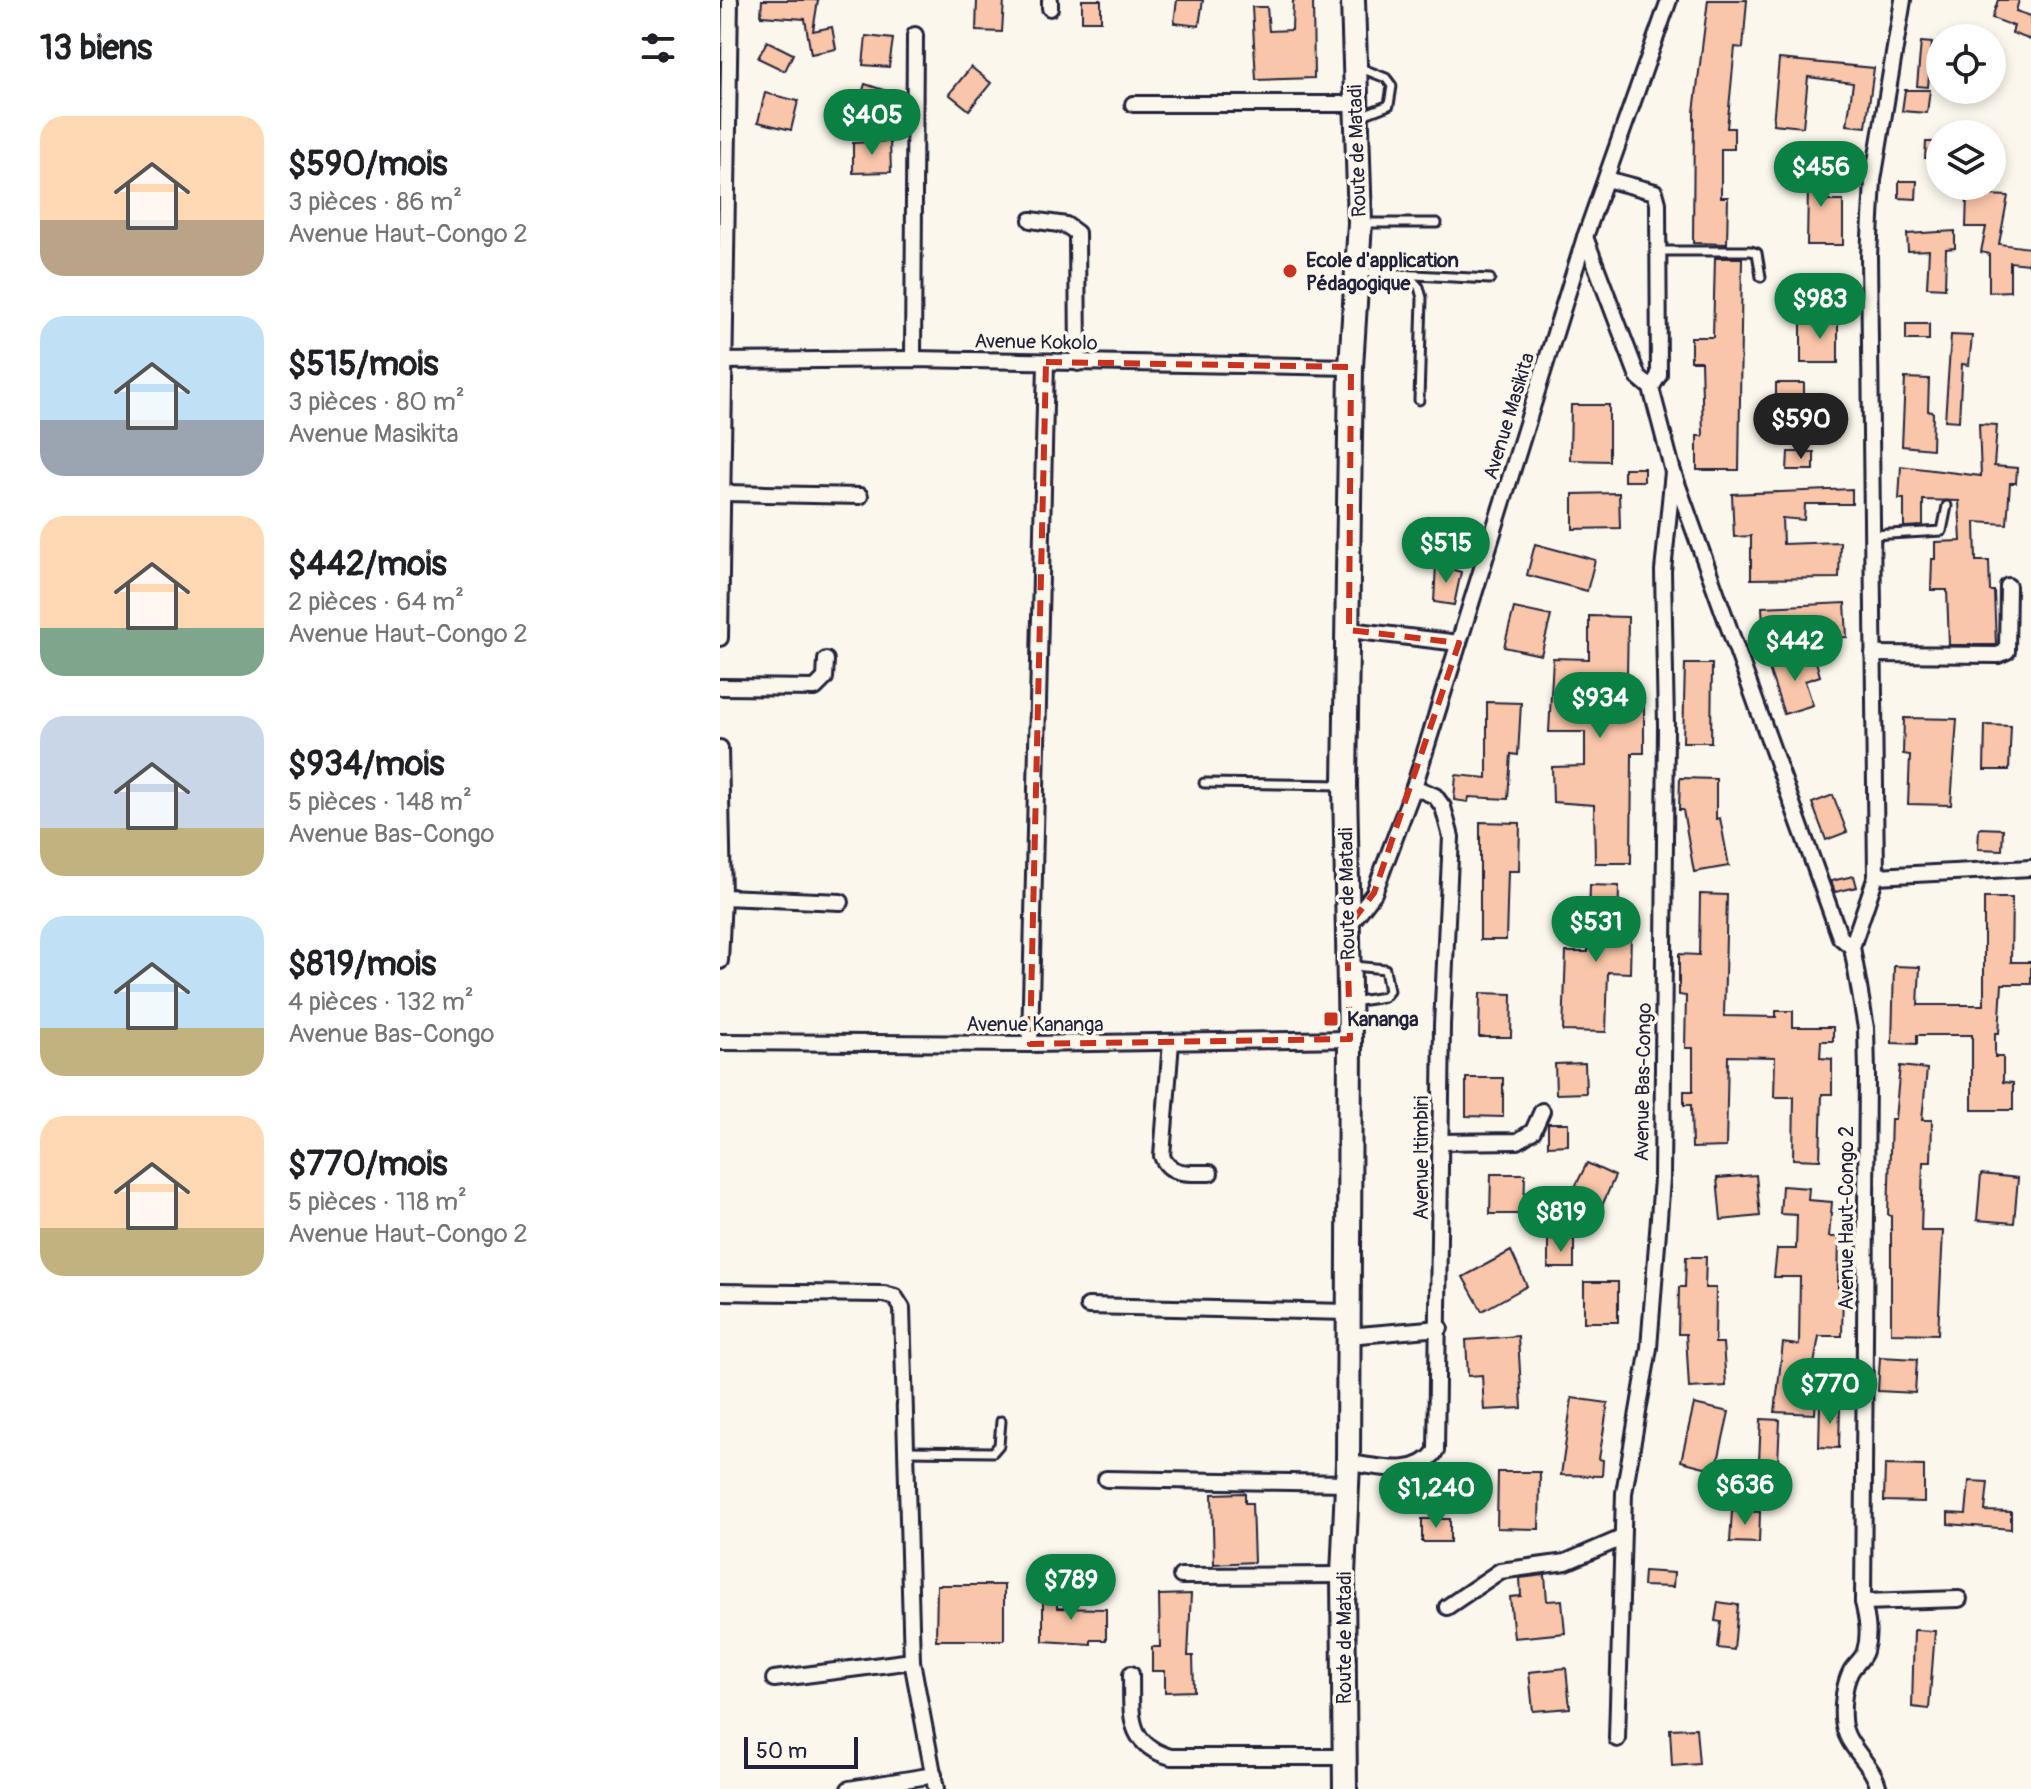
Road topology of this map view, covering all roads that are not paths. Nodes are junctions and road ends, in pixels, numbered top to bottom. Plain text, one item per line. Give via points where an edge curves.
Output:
1 (730, 0) edge
2 (1353, 0) edge
3 (1669, 0) edge
4 (1903, 0) edge
5 (915, 35) dead end
6 (1354, 65) junction
7 (1133, 104) dead end
8 (1354, 111) junction
9 (1606, 179) junction
10 (1031, 220) dead end
11 (1360, 223) junction
12 (1437, 223) dead end
13 (1585, 237) junction
14 (1660, 251) junction
15 (1357, 272) junction
16 (1406, 273) junction
17 (1761, 277) dead end
18 (1490, 279) dead end
19 (913, 359) junction
20 (722, 361) edge
21 (1046, 362) junction
22 (1078, 363) junction
23 (1351, 367) junction
24 (1651, 388) junction
25 (1419, 400) dead end
26 (1673, 472) junction
27 (724, 493) junction
28 (860, 496) dead end
29 (1947, 506) dead end
30 (1872, 535) junction
31 (2008, 586) dead end
32 (1349, 630) junction
33 (720, 638) edge
34 (1459, 643) junction
35 (1873, 654) junction
36 (826, 660) dead end
37 (720, 687) edge
38 (720, 748) edge
39 (1204, 783) dead end
40 (1345, 785) junction
41 (1414, 787) junction
42 (2031, 868) edge
43 (1876, 876) junction
44 (723, 897) junction
45 (841, 902) dead end
46 (1347, 928) junction
47 (1852, 947) junction
48 (720, 961) edge
49 (1348, 965) junction
50 (1349, 1003) junction
51 (1350, 1039) junction
52 (720, 1042) edge
53 (1171, 1042) junction
54 (1030, 1044) junction
55 (1542, 1111) dead end
56 (1440, 1142) junction
57 (1210, 1173) dead end
58 (720, 1292) edge
59 (1088, 1306) dead end
60 (1348, 1312) junction
61 (1440, 1328) junction
62 (1348, 1336) junction
63 (1001, 1421) dead end
64 (907, 1451) junction
65 (1347, 1473) junction
66 (1106, 1479) dead end
67 (1622, 1538) junction
68 (1343, 1575) junction
69 (1181, 1576) dead end
70 (1959, 1599) dead end
71 (1863, 1602) junction
72 (1447, 1607) dead end
73 (912, 1661) junction
74 (1131, 1674) dead end
75 (774, 1679) dead end
76 (1617, 1739) dead end
77 (1345, 1757) junction
78 (935, 1782) edge
79 (849, 1789) edge
80 (1345, 1789) edge
81 (1879, 1789) edge

1 - 20 street
2 - 6 main road, Route de Matadi
3 - 9 street, Avenue Masikita
4 - 30 street, Avenue Haut-Congo 2 via 1871,201
5 - 19 street
6 - 8 main road, Route de Matadi
6 - 8 lane via 1386,78 1392,86 1389,105
7 - 8 street
8 - 11 main road, Route de Matadi
9 - 13 street, Avenue Masikita
9 - 14 street via 1655,192
10 - 22 street via 1066,225 1077,233
11 - 12 lane
11 - 15 main road, Route de Matadi
13 - 24 street via 1638,377
13 - 34 street, Avenue Masikita
14 - 17 lane via 1751,251 1757,253
14 - 24 street via 1659,375
15 - 16 lane
15 - 23 main road, Route de Matadi
16 - 18 lane
16 - 25 lane via 1422,298
19 - 20 street, Avenue Kokolo
19 - 21 street, Avenue Kokolo
20 - 27 street
21 - 22 street, Avenue Kokolo
21 - 54 street
22 - 23 street, Avenue Kokolo
23 - 32 main road, Route de Matadi
24 - 26 street
26 - 47 street via 1840,937
26 - 67 street, Avenue Bas-Congo via 1663,571 1662,1179 1649,1348 1624,1493
27 - 28 street
27 - 33 street
29 - 30 lane via 1942,531
30 - 35 street, Avenue Haut-Congo 2
31 - 35 street via 2007,651
32 - 34 street
32 - 40 main road, Route de Matadi
34 - 41 street, Avenue Masikita
35 - 43 street, Avenue Haut-Congo 2
36 - 37 street via 825,678 815,688
38 - 44 street
39 - 40 lane
40 - 46 main road, Route de Matadi
41 - 46 street, Avenue Masikita via 1374,893
41 - 56 street, Avenue Itimbiri via 1435,796 1451,837
42 - 43 street
43 - 47 street, Avenue Haut-Congo 2
44 - 45 street
44 - 48 street
46 - 49 main road, Route de Matadi
47 - 71 street, Avenue Haut-Congo 2 via 1866,1028 1867,1074
49 - 50 main road, Route de Matadi
49 - 50 lane via 1385,969 1389,991 1384,997
50 - 51 main road, Route de Matadi
51 - 53 street, Avenue Kananga
51 - 60 main road, Route de Matadi
52 - 54 street, Avenue Kananga
53 - 54 street, Avenue Kananga
53 - 57 street via 1162,1156 1174,1171
55 - 56 street via 1533,1131 1518,1141
56 - 61 street, Avenue Itimbiri
58 - 64 street via 895,1297 905,1318
59 - 60 street
60 - 62 main road, Route de Matadi
61 - 62 street
61 - 65 street, Avenue Itimbiri via 1436,1451 1427,1464 1415,1469
62 - 65 main road, Route de Matadi
63 - 64 lane via 999,1445 993,1452
64 - 73 street
65 - 66 street, Avenue Itimbiri
65 - 68 main road, Route de Matadi
67 - 72 street via 1566,1562 1500,1571
67 - 76 street, Avenue Bas-Congo
68 - 69 street
68 - 77 main road, Route de Matadi
70 - 71 street
71 - 81 street, Avenue Haut-Congo 2 via 1865,1655 1851,1671 1843,1722 1848,1740 1876,1776
73 - 75 street
73 - 78 street
74 - 77 street via 1132,1725 1156,1753
77 - 80 main road, Route de Matadi
78 - 79 street

